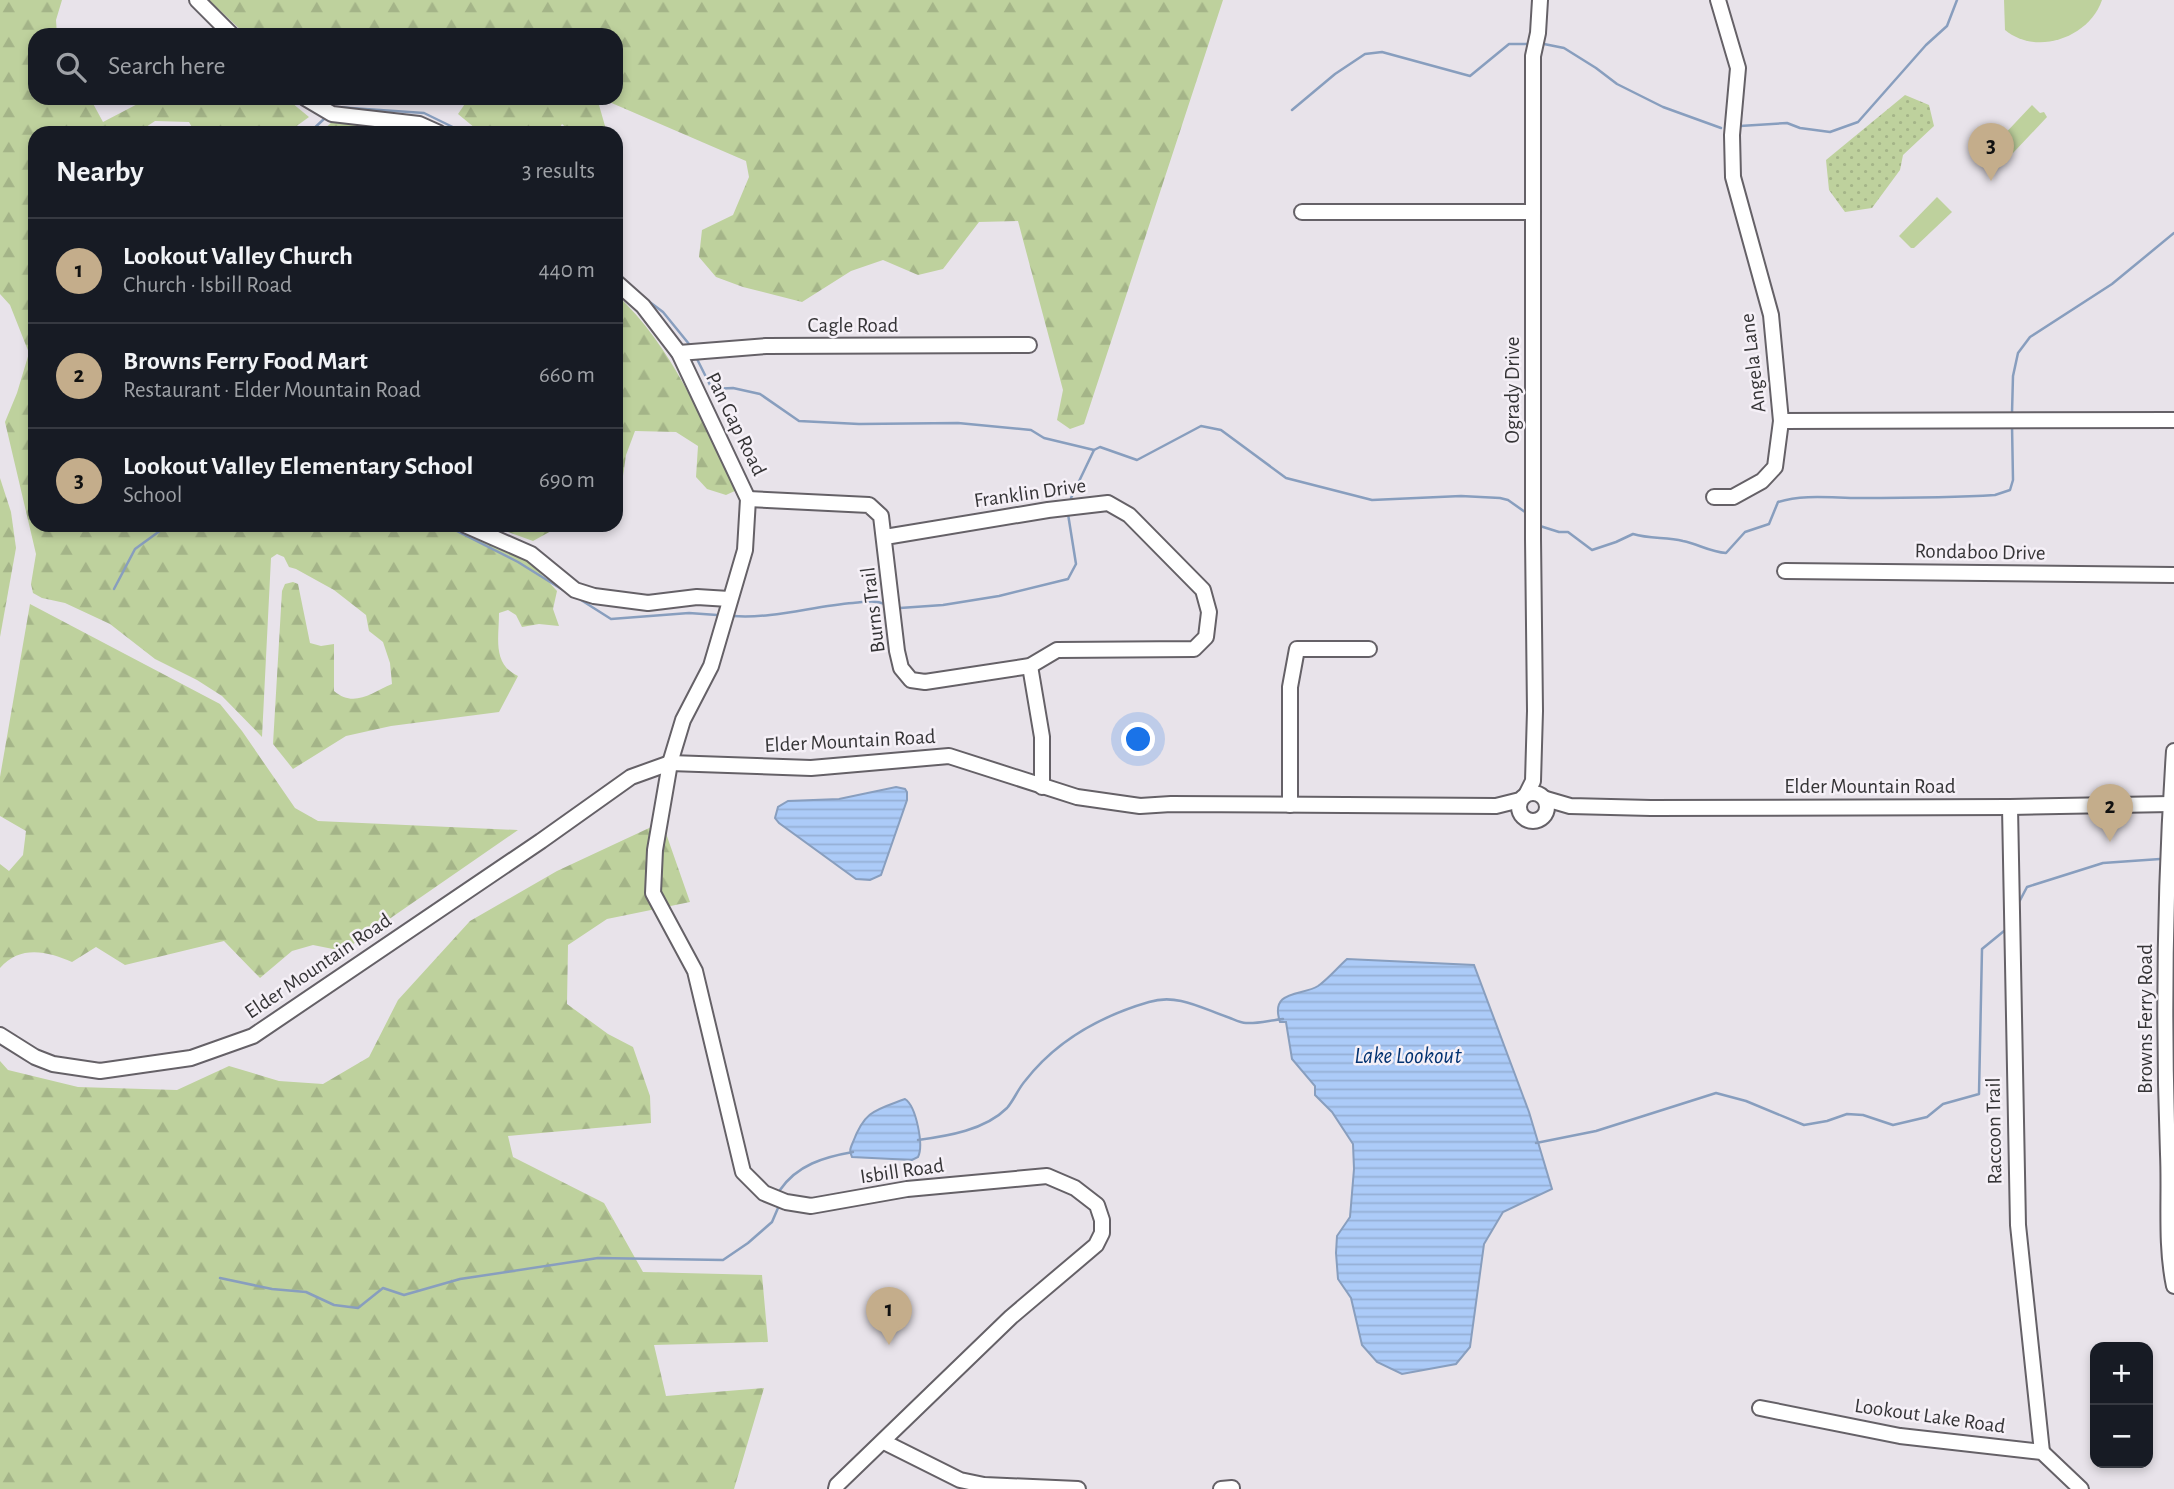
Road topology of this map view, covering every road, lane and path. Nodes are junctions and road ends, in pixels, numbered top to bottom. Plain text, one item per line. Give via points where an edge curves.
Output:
1 (197, 0) edge
2 (1540, 0) edge
3 (1718, 0) edge
4 (225, 28) edge
5 (317, 105) edge
6 (423, 126) edge
7 (1302, 212) dead end
8 (1533, 212) junction
9 (623, 288) edge
10 (1029, 345) dead end
11 (678, 353) junction
12 (2174, 419) edge
13 (1781, 421) junction
14 (1714, 497) dead end
15 (748, 499) junction
16 (481, 532) edge
17 (885, 537) junction
18 (1785, 571) dead end
19 (2174, 575) edge
20 (729, 599) junction
21 (1369, 649) dead end
22 (1030, 666) junction
23 (2174, 751) edge
24 (670, 763) junction
25 (1042, 787) junction
26 (1531, 797) junction
27 (2171, 804) junction
28 (1290, 805) junction
29 (1570, 806) junction
30 (2010, 807) junction
31 (1544, 816) junction
32 (2169, 961) edge
33 (0, 1035) edge
34 (2174, 1286) edge
35 (1760, 1408) dead end
36 (884, 1442) junction
37 (2042, 1452) junction
38 (836, 1489) edge
39 (1078, 1489) edge
40 (2081, 1489) edge

1 - 4 street
2 - 8 street, Ogrady Drive via 1533,56
3 - 13 street, Angela Lane via 1738,68 1731,135 1733,177 1771,315
5 - 6 street via 332,114
7 - 8 street
8 - 26 street, Ogrady Drive via 1535,711
9 - 11 street, Pan Gap Road via 643,306
10 - 11 street, Cagle Road via 766,346
11 - 15 street, Pan Gap Road
12 - 13 street, Angela Lane
13 - 14 street via 1775,467 1762,481 1733,497
15 - 17 street via 869,505 881,516
15 - 20 street, Pan Gap Road via 745,550
16 - 20 street via 531,554 575,590 594,596 648,603 697,597
17 - 22 street, Burns Trail via 897,651 906,677 925,682
17 - 22 street, Franklin Drive via 1108,503 1129,515 1203,590 1209,612 1206,637 1194,649 1057,650
18 - 19 street, Rondaboo Drive
20 - 24 street, Pan Gap Road via 711,666 683,720
21 - 28 street via 1297,649 1290,687
22 - 25 street via 1042,737
23 - 27 street, Browns Ferry Road
24 - 25 street, Elder Mountain Road via 811,768 949,757
24 - 33 street, Elder Mountain Road via 631,777 253,1036 191,1058 100,1071 53,1064
24 - 36 street, Isbill Road via 655,850 653,893 695,971 743,1172 764,1193 811,1206 907,1189 1047,1176 1075,1188 1097,1205 1102,1220 1097,1245 1011,1317
25 - 28 street, Elder Mountain Road via 1140,806
26 - 28 street, Elder Mountain Road via 1496,806
26 - 29 street, Elder Mountain Road
26 - 31 street via 1548,808
26 - 31 street, Elder Mountain Road via 1531,821
27 - 30 street, Elder Mountain Road
27 - 32 street, Browns Ferry Road
29 - 30 street, Elder Mountain Road
29 - 31 street, Elder Mountain Road
30 - 37 street, Raccoon Trail via 2018,1225
32 - 34 street, Browns Ferry Road via 2169,1242
35 - 37 street, Lookout Lake Road via 1900,1436
36 - 38 street, Isbill Road
36 - 39 street via 960,1480
37 - 40 street

